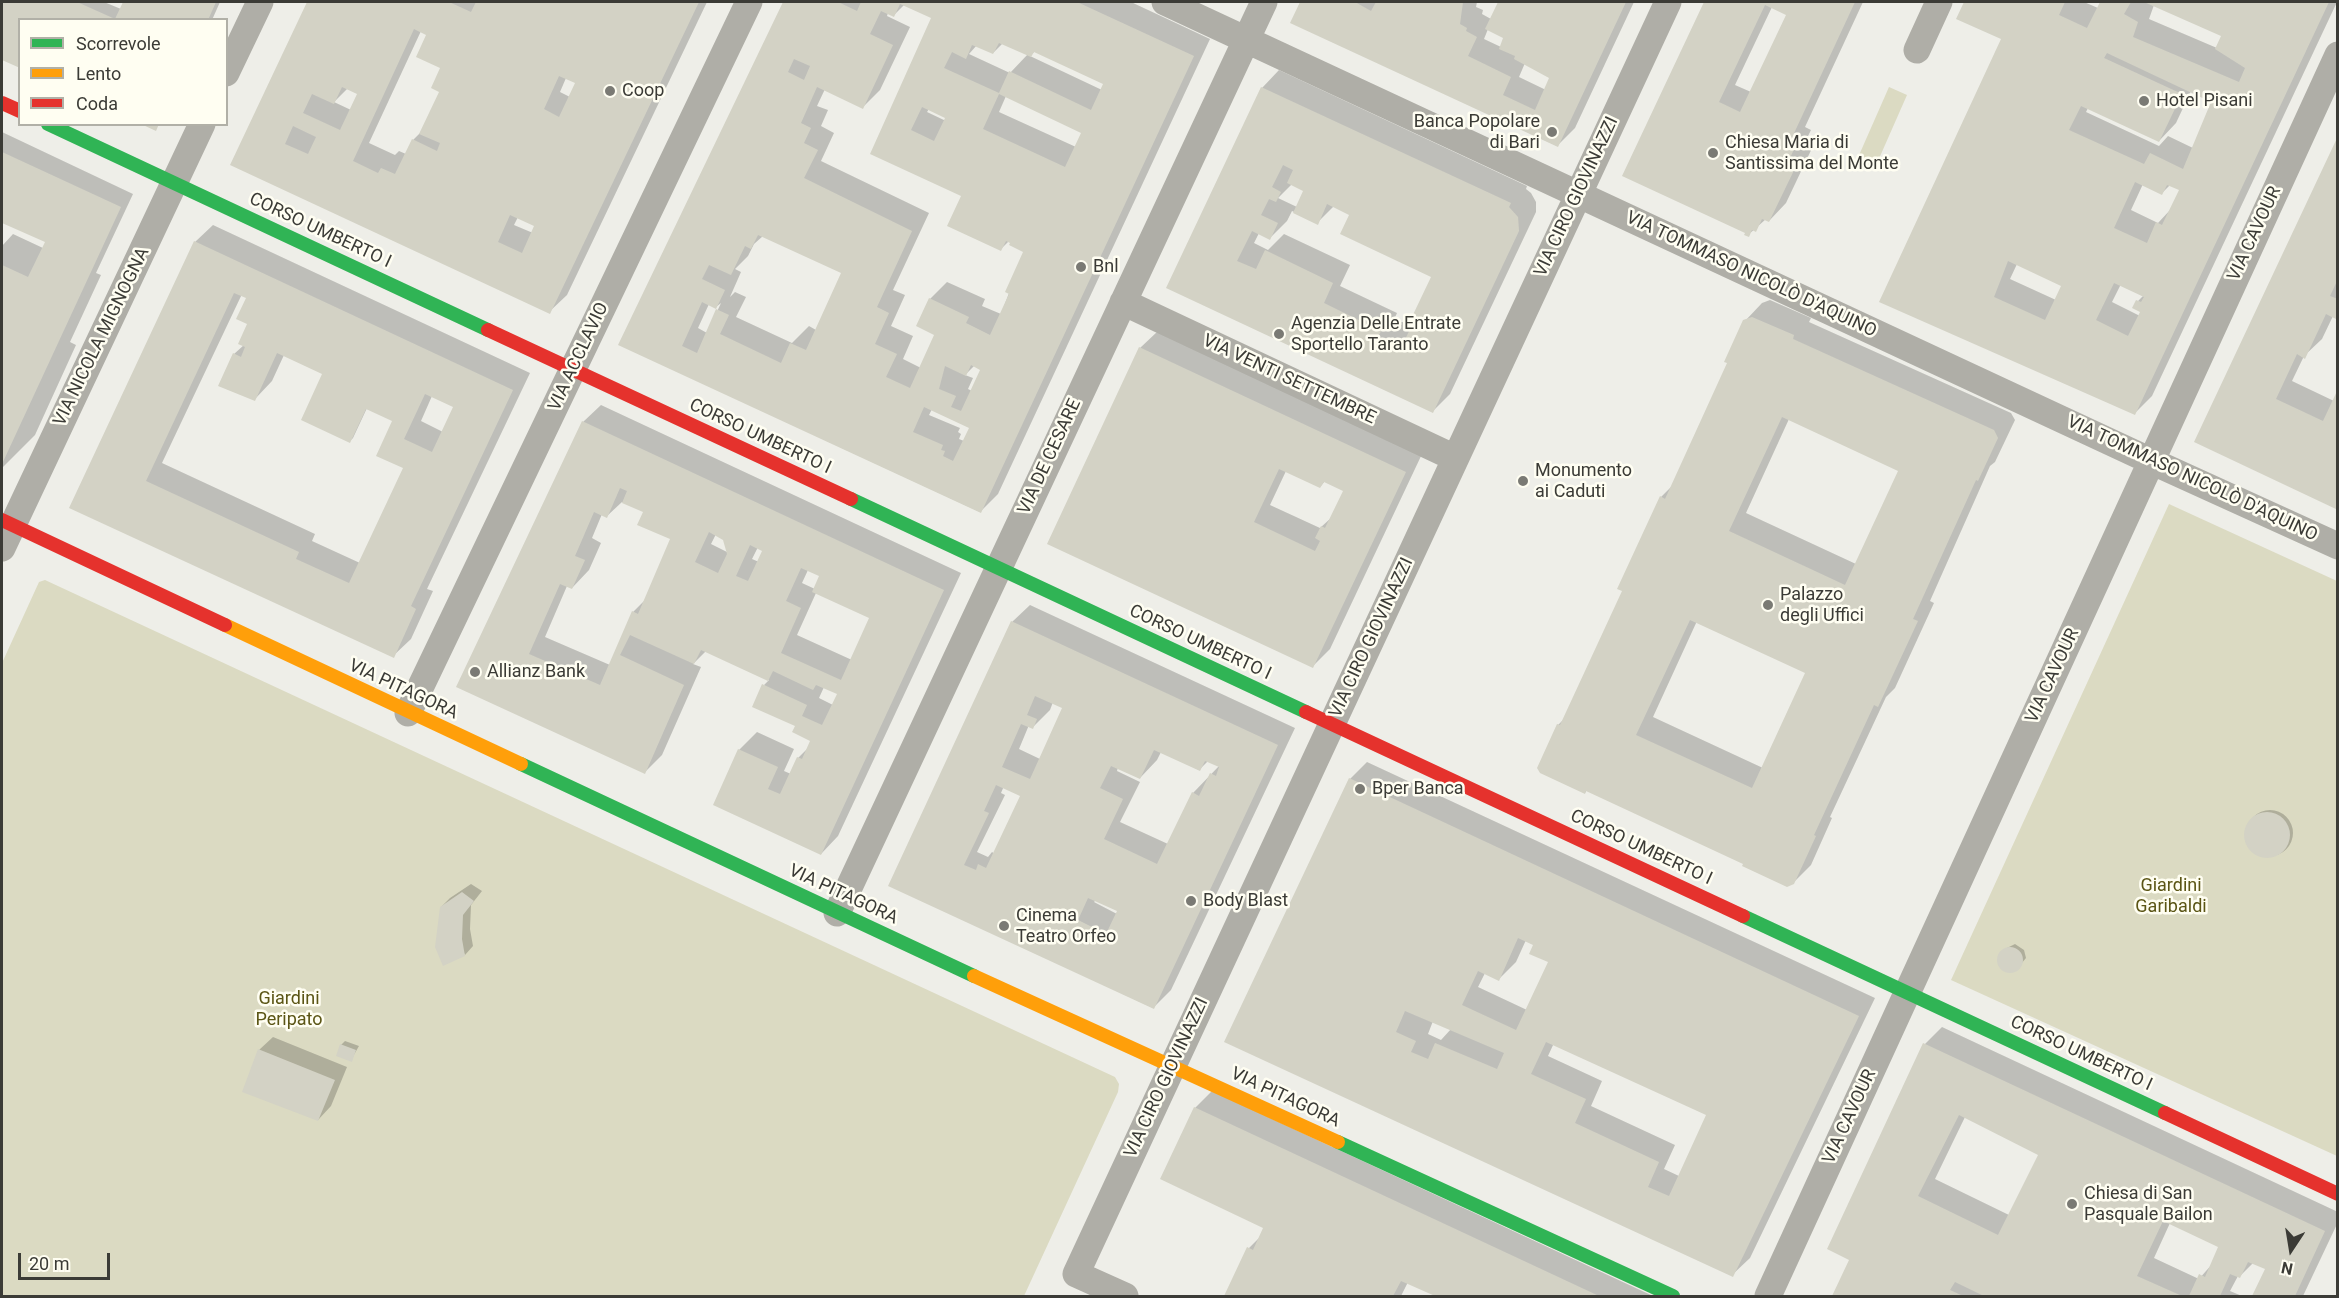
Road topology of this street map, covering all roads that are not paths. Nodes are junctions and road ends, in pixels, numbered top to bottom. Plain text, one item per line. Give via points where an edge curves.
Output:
1 (260, 2) edge
2 (749, 2) edge
3 (1165, 2) edge
4 (1264, 2) edge
5 (1668, 2) edge
6 (1939, 2) edge
7 (1246, 39) junction
8 (1917, 50) dead end
9 (2337, 55) edge
10 (228, 69) edge
11 (2, 103) edge
12 (18, 110) edge
13 (52, 126) edge
14 (201, 126) edge
15 (175, 183) junction
16 (1579, 194) junction
17 (1123, 302) junction
18 (573, 369) junction
19 (1455, 458) junction
20 (2151, 461) junction
21 (5, 531) edge
22 (2337, 546) edge
23 (999, 567) junction
24 (408, 713) junction
25 (1332, 724) junction
26 (837, 912) junction
27 (1907, 992) junction
28 (1173, 1066) junction
29 (2337, 1194) edge
30 (1125, 1296) edge
31 (1673, 1296) edge
32 (1768, 1296) edge

1 - 10 street
2 - 18 street, VIA ACCLAVIO
3 - 7 street, VIA TOMMASO NICOLÒ D'AQUINO
4 - 7 street, VIA DE CESARE
5 - 16 street, VIA CIRO GIOVINAZZI
6 - 8 street
7 - 16 street, VIA TOMMASO NICOLÒ D'AQUINO
7 - 17 street, VIA DE CESARE
9 - 20 street, VIA CAVOUR
11 - 12 main road
13 - 15 main road, CORSO UMBERTO I
14 - 15 street, VIA NICOLA MIGNOGNA
15 - 18 main road, CORSO UMBERTO I
15 - 21 street, VIA NICOLA MIGNOGNA
16 - 19 street, VIA CIRO GIOVINAZZI
16 - 20 street, VIA TOMMASO NICOLÒ D'AQUINO
17 - 19 street, VIA VENTI SETTEMBRE
17 - 23 street, VIA DE CESARE
18 - 23 main road, CORSO UMBERTO I
18 - 24 street, VIA ACCLAVIO
19 - 25 street, VIA CIRO GIOVINAZZI
20 - 22 street, VIA TOMMASO NICOLÒ D'AQUINO
20 - 27 street, VIA CAVOUR
21 - 24 main road, VIA PITAGORA
23 - 25 main road, CORSO UMBERTO I
23 - 26 street, VIA DE CESARE
24 - 26 main road, VIA PITAGORA
25 - 27 main road, CORSO UMBERTO I
25 - 28 street, VIA CIRO GIOVINAZZI
26 - 28 main road, VIA PITAGORA
27 - 29 main road, CORSO UMBERTO I
27 - 32 street, VIA CAVOUR
28 - 30 street, VIA CIRO GIOVINAZZI via 1076,1274
28 - 31 main road, VIA PITAGORA

